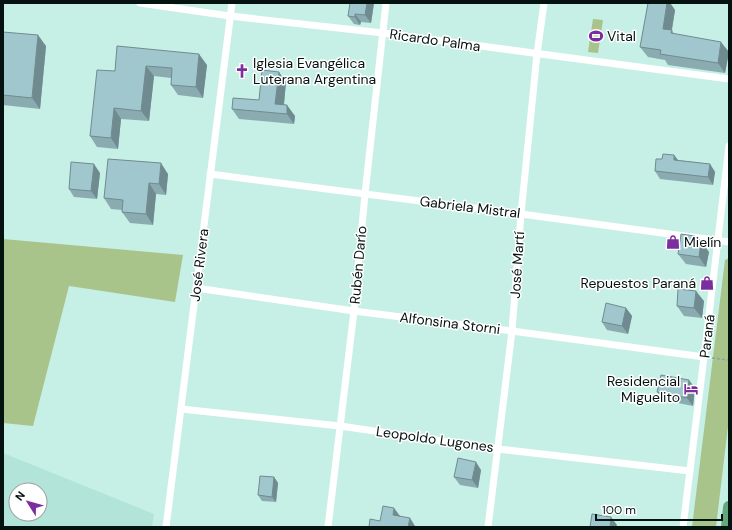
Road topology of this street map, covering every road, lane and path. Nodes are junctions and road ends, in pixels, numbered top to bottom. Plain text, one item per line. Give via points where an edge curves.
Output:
1 (140, 3) edge
2 (232, 3) edge
3 (386, 3) edge
4 (544, 3) edge
5 (230, 16) junction
6 (383, 34) junction
7 (537, 54) junction
8 (729, 79) edge
9 (729, 146) edge
10 (210, 174) junction
11 (365, 194) junction
12 (521, 214) junction
13 (718, 241) junction
14 (729, 242) edge
15 (196, 288) junction
16 (354, 311) junction
17 (512, 331) junction
18 (704, 357) junction
19 (729, 360) edge
20 (181, 409) junction
21 (340, 426) junction
22 (498, 449) junction
23 (690, 471) junction
24 (729, 507) edge
25 (166, 527) edge
26 (328, 527) edge
27 (488, 527) edge
28 (683, 527) edge
29 (727, 527) edge

1 - 5 street, Ricardo Palma
2 - 5 street, José Rivera
3 - 6 street, Rubén Darío
4 - 7 street, José Martí
5 - 6 street, Ricardo Palma
5 - 10 street, José Rivera
6 - 7 street, Ricardo Palma
6 - 11 street, Rubén Darío
7 - 8 street, Ricardo Palma
7 - 12 street, José Martí
9 - 13 street, Paraná
10 - 11 street, Gabriela Mistral
10 - 15 street, José Rivera
11 - 12 street, Gabriela Mistral
11 - 16 street, Rubén Darío
12 - 13 street, Gabriela Mistral
12 - 17 street, José Martí
13 - 14 street, Gabriela Mistral
13 - 18 street, Paraná
15 - 16 street, Alfonsina Storni
15 - 20 street, José Rivera
16 - 17 street, Alfonsina Storni
16 - 21 street, Rubén Darío
17 - 18 street, Alfonsina Storni
17 - 22 street, José Martí
18 - 19 path
18 - 23 street, Paraná
20 - 21 street, Leopoldo Lugones
20 - 25 street, José Rivera
21 - 22 street, Leopoldo Lugones
21 - 26 street, Rubén Darío
22 - 23 street, Leopoldo Lugones
22 - 27 street, José Martí
23 - 28 street, Paraná
24 - 29 highway

